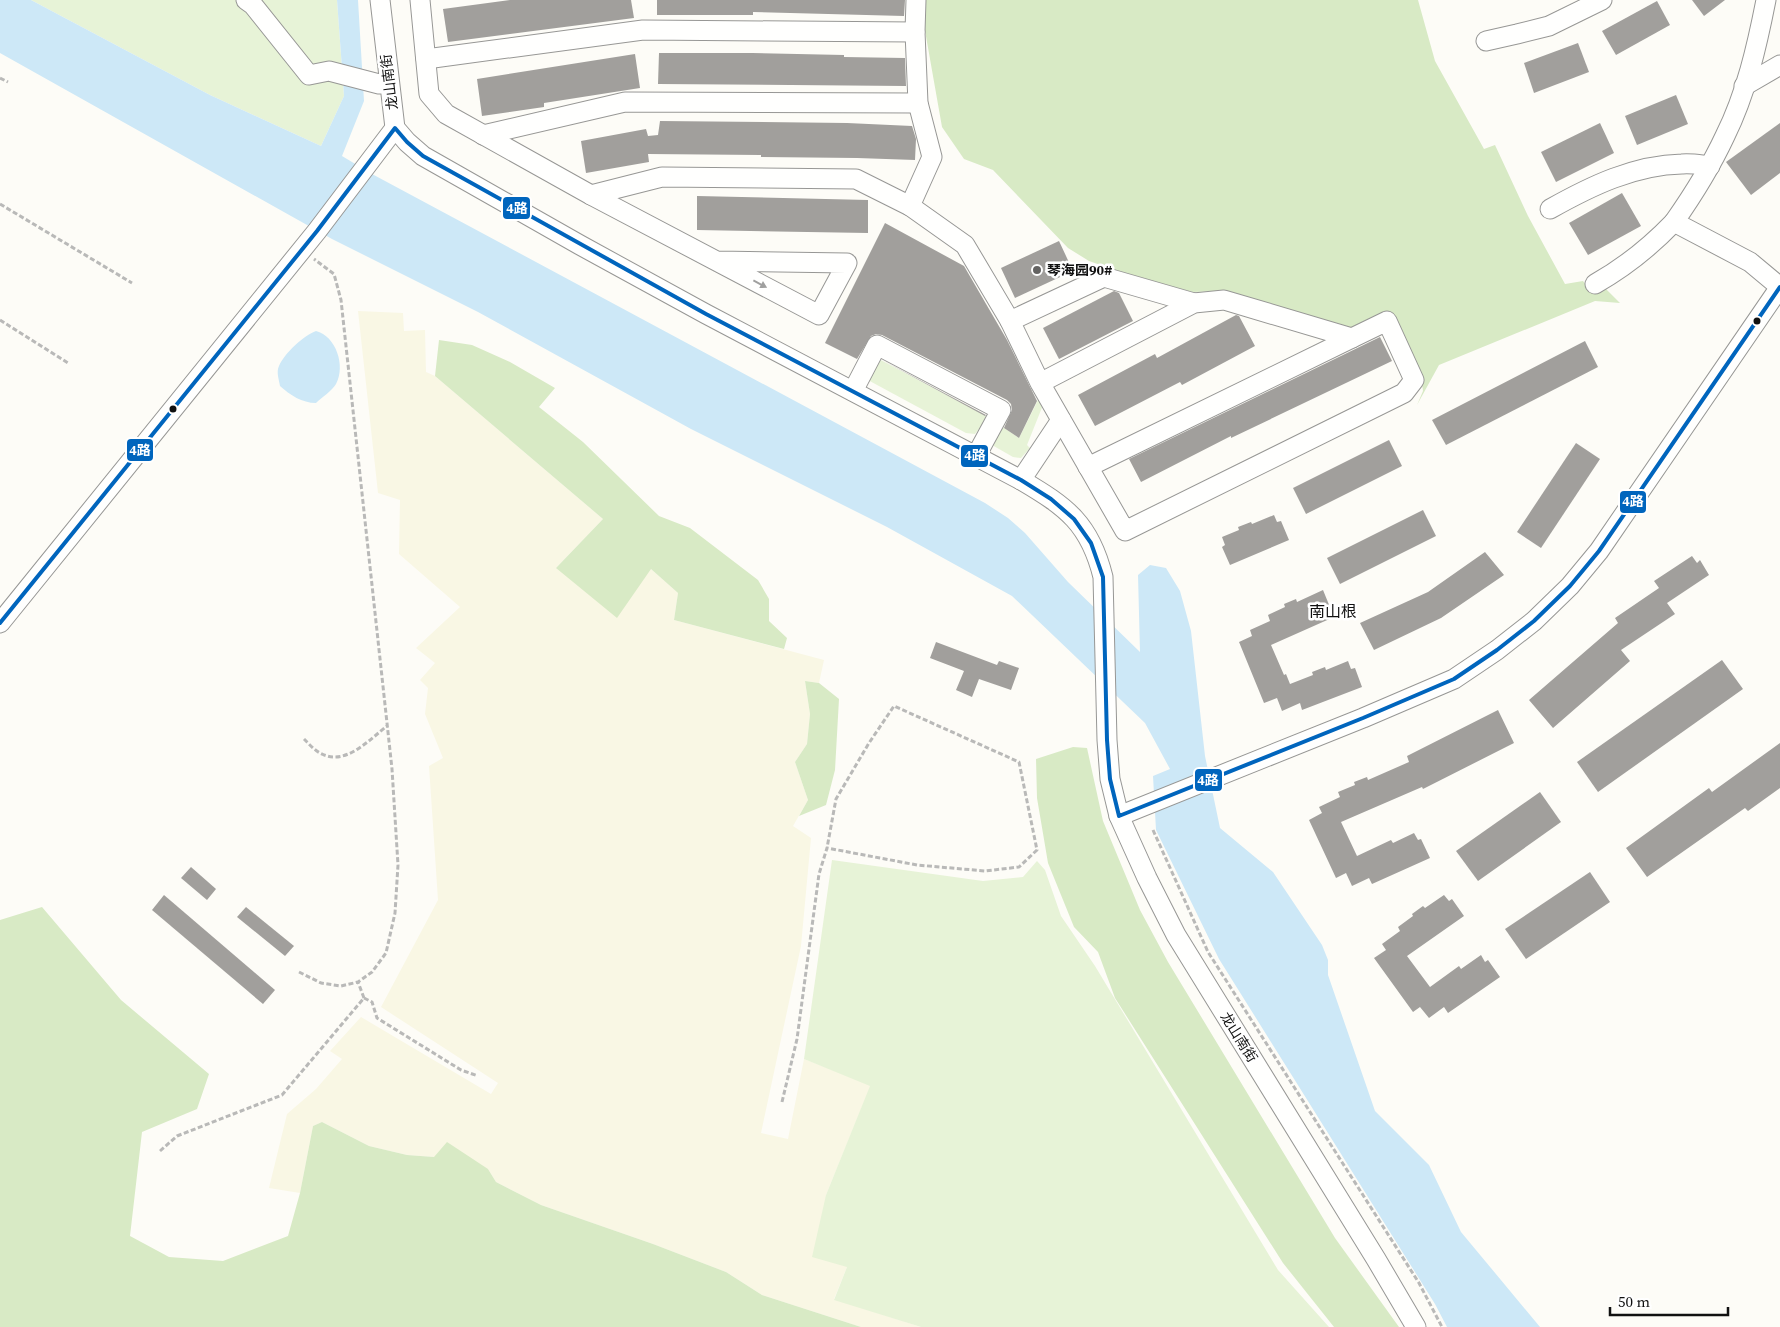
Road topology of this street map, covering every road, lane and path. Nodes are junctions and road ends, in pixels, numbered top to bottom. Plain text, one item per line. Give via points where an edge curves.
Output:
1 (246, 0) edge
2 (380, 0) edge
3 (420, 0) edge
4 (916, 0) edge
5 (1602, 0) edge
6 (1766, 0) edge
7 (915, 32) junction
8 (1486, 41) dead end
9 (426, 59) junction
10 (1780, 65) edge
11 (0, 78) edge
12 (8, 82) dead end
13 (389, 84) junction
14 (1744, 86) junction
15 (918, 103) junction
16 (395, 128) junction
17 (483, 135) junction
18 (1710, 166) junction
19 (591, 195) junction
20 (0, 204) edge
21 (910, 206) junction
22 (1550, 209) dead end
23 (1674, 222) junction
24 (300, 252) junction
25 (717, 261) junction
26 (132, 283) dead end
27 (1595, 284) dead end
28 (1780, 287) edge
29 (1194, 303) junction
30 (0, 320) edge
31 (1010, 321) junction
32 (1352, 338) junction
33 (68, 363) dead end
34 (1040, 383) junction
35 (853, 391) junction
36 (1061, 420) junction
37 (976, 456) junction
38 (1088, 467) junction
39 (1021, 480) junction
40 (0, 623) edge
41 (387, 726) junction
42 (304, 739) dead end
43 (1119, 816) junction
44 (1153, 830) dead end
45 (827, 848) junction
46 (299, 972) dead end
47 (358, 982) junction
48 (364, 998) junction
49 (478, 1076) dead end
50 (782, 1102) dead end
51 (160, 1151) dead end
52 (1416, 1327) edge
53 (1442, 1327) edge

1 - 13 street via 308,75 330,71
2 - 13 street, 龙山南街
3 - 9 street
4 - 7 street
5 - 8 street via 1549,26
6 - 14 street
7 - 9 street via 643,30
7 - 15 street
9 - 17 street via 429,94 446,114
10 - 14 street
11 - 12 path
13 - 16 street, 龙山南街
14 - 18 street via 1726,135
15 - 17 street via 625,102
15 - 21 street via 932,157
16 - 24 street
16 - 35 street, 龙山南街 via 423,156 580,246
17 - 19 street
18 - 22 street via 1683,164 1642,169 1605,181
18 - 23 street
19 - 21 street via 662,177 856,179
19 - 25 street
20 - 26 path
21 - 31 street via 965,246
23 - 27 street via 1635,259
23 - 28 street via 1750,262
24 - 40 street
24 - 41 path via 334,274 341,300
25 -> 25 street via 819,315 847,264 727,261
28 - 43 street via 1599,550 1570,586 1498,650 1454,679
29 - 31 street via 1104,277
29 - 32 street via 1224,300
29 - 34 street
30 - 33 path
31 - 34 street
32 - 38 street
32 - 38 street via 1387,321 1414,380 1404,393 1125,531
34 - 36 street
35 - 37 street, 龙山南街
35 - 37 street via 877,344 1001,410
36 - 38 street
36 - 39 street
37 - 39 street, 龙山南街
39 - 43 street, 龙山南街 via 1055,501 1075,519 1097,555 1103,578 1110,778
41 - 42 path via 346,756 334,758 321,754
41 - 47 path via 398,865 395,913 386,953 372,972
43 - 52 street, 龙山南街 via 1176,935
44 - 53 path via 1208,952 1419,1283
45 - 45 path via 917,865 985,870 1019,867 1037,850 1019,762 894,706 836,800
45 - 50 path via 819,874 797,1039
46 - 47 path via 321,983 341,986
47 - 48 path
48 - 49 path via 372,1002 377,1018 461,1070
48 - 51 path via 282,1095 177,1136

